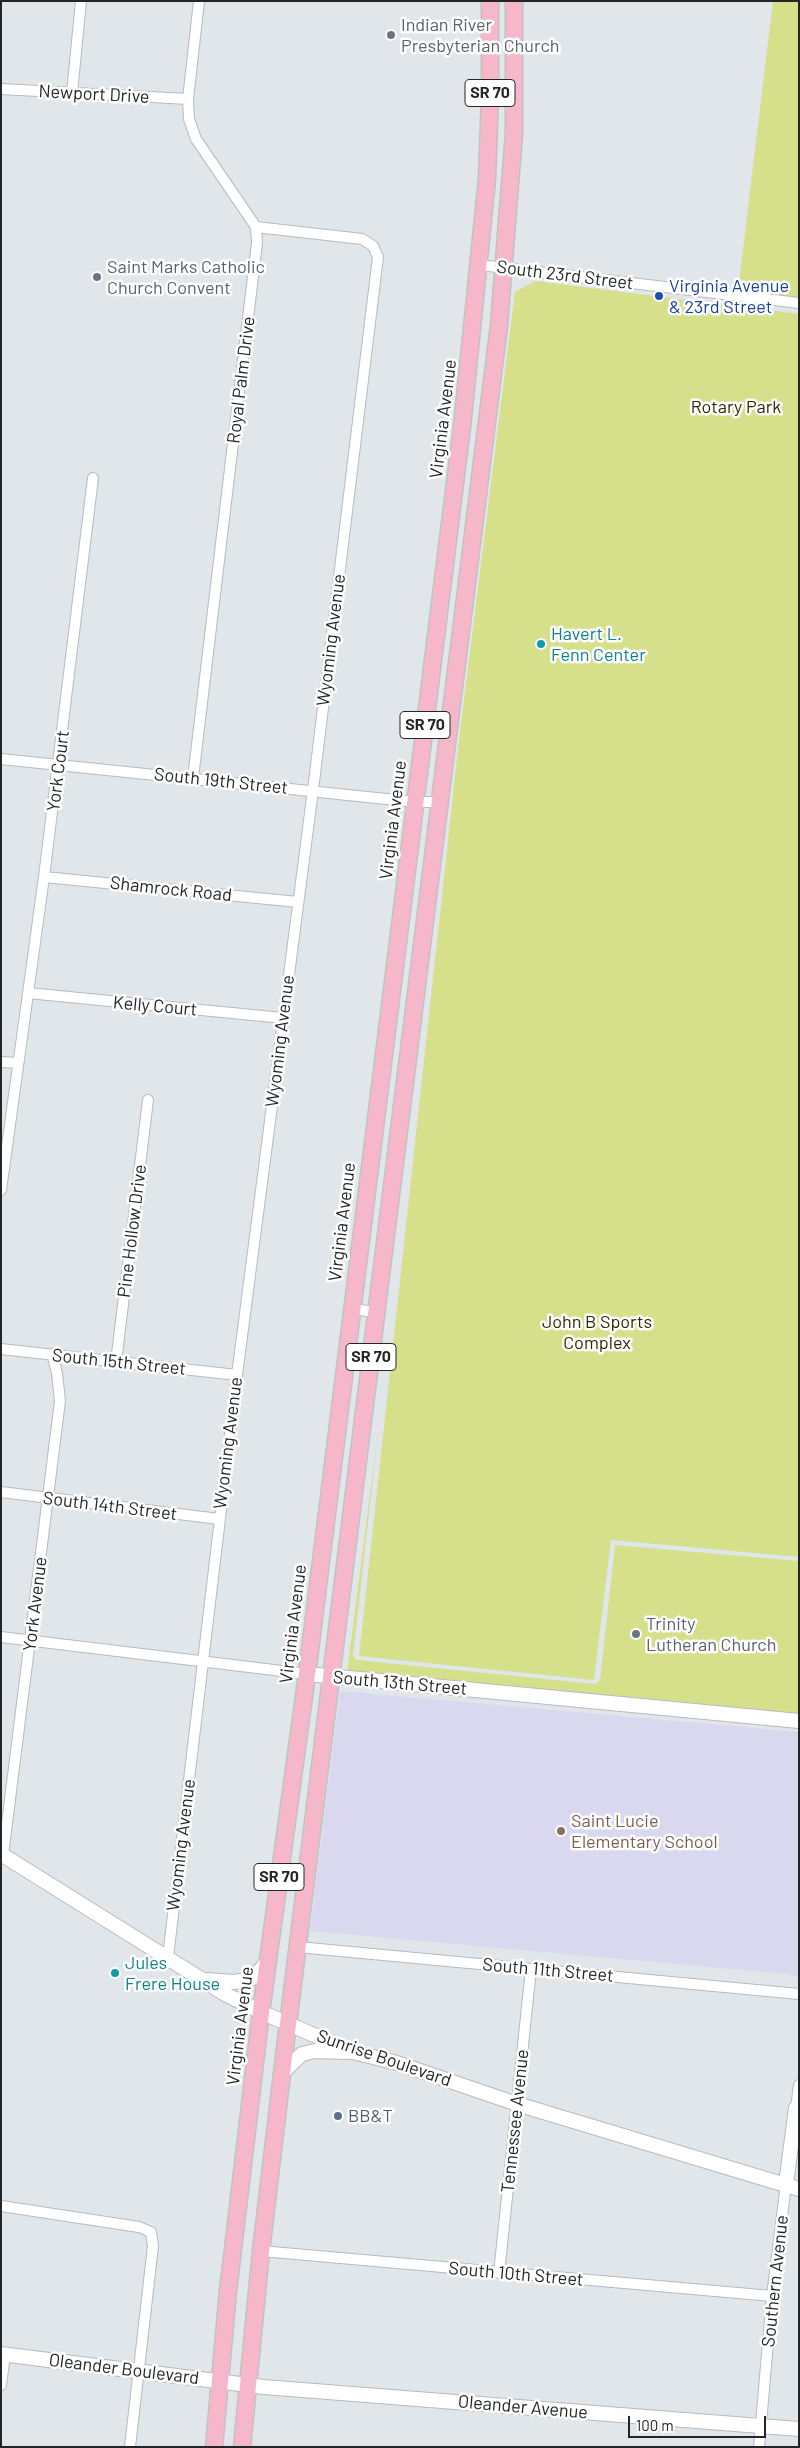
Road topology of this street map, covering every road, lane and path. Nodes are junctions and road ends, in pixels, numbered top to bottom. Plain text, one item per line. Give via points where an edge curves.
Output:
1 (81, 1) edge
2 (199, 1) edge
3 (490, 1) edge
4 (514, 1) edge
5 (1, 89) edge
6 (72, 93) junction
7 (188, 99) junction
8 (256, 227) junction
9 (480, 265) junction
10 (505, 268) junction
11 (799, 303) edge
12 (462, 426) junction
13 (93, 478) dead end
14 (469, 574) junction
15 (1, 759) edge
16 (59, 764) junction
17 (193, 778) junction
18 (313, 790) junction
19 (415, 802) junction
20 (440, 802) junction
21 (44, 877) junction
22 (298, 902) junction
23 (28, 992) junction
24 (283, 1018) junction
25 (1, 1062) edge
26 (18, 1064) junction
27 (148, 1100) dead end
28 (1, 1190) edge
29 (352, 1309) junction
30 (376, 1312) junction
31 (1, 1349) edge
32 (52, 1354) junction
33 (116, 1362) junction
34 (237, 1375) junction
35 (1, 1492) edge
36 (48, 1498) junction
37 (219, 1519) junction
38 (1, 1637) edge
39 (31, 1641) junction
40 (203, 1662) junction
41 (306, 1674) junction
42 (331, 1677) junction
43 (799, 1721) edge
44 (2, 1855) edge
45 (298, 1947) junction
46 (168, 1957) junction
47 (268, 1961) junction
48 (531, 1969) junction
49 (203, 1980) junction
50 (799, 1994) edge
51 (261, 2012) junction
52 (288, 2023) junction
53 (353, 2052) junction
54 (282, 2073) junction
55 (799, 2086) edge
56 (517, 2104) junction
57 (797, 2108) edge
58 (792, 2187) edge
59 (1, 2206) edge
60 (260, 2251) junction
61 (499, 2273) junction
62 (772, 2296) junction
63 (3, 2354) edge
64 (139, 2371) junction
65 (220, 2382) junction
66 (1, 2385) edge
67 (248, 2385) junction
68 (761, 2426) junction
69 (799, 2429) edge
70 (130, 2447) edge
71 (214, 2447) edge
72 (242, 2447) edge
73 (759, 2447) edge

1 - 6 street
2 - 7 street
3 - 9 main road, Virginia Avenue / SR 70 via 489,139
4 - 10 main road, SR 70 via 514,133
5 - 6 street, Newport Drive
6 - 7 street, Newport Drive
7 - 8 street via 189,119 196,139
8 - 17 street, Royal Palm Drive via 258,243
8 - 18 street, Wyoming Avenue via 362,239 373,246 378,258
9 - 10 street, South 23rd Street
9 - 12 main road, Virginia Avenue / SR 70
10 - 11 street, South 23rd Street
10 - 14 main road, SR 70
12 - 14 main road via 457,558
12 - 19 main road, Virginia Avenue / SR 70
13 - 16 street, York Court
14 - 20 main road, SR 70
15 - 16 street, South 19th Street
16 - 17 street, South 19th Street
16 - 21 street, York Court
17 - 18 street, South 19th Street
18 - 19 street, South 19th Street
18 - 22 street, Wyoming Avenue
19 - 20 street, South 19th Street
19 - 29 main road, Virginia Avenue / SR 70
20 - 30 main road, SR 70
21 - 22 street, Shamrock Road
21 - 23 street, York Court
22 - 24 street, Wyoming Avenue
23 - 24 street, Kelly Court
23 - 26 street, York Court
24 - 34 street, Wyoming Avenue
25 - 26 street
26 - 28 street, York Court
27 - 33 street, Pine Hollow Drive
29 - 30 street
29 - 41 main road, Virginia Avenue / SR 70
30 - 42 main road, SR 70
31 - 32 street, South 15th Street
32 - 33 street, South 15th Street
32 - 36 street, York Avenue via 60,1401
33 - 34 street, South 15th Street
34 - 37 street, Wyoming Avenue
35 - 36 street, South 14th Street
36 - 37 street, South 14th Street
36 - 39 street, York Avenue
37 - 40 street, Wyoming Avenue
38 - 39 street, South 13th Street
39 - 40 street, South 13th Street
39 - 44 street, York Avenue
40 - 41 street, South 13th Street
40 - 46 street, Wyoming Avenue
41 - 42 street, South 13th Street
41 - 47 main road, Virginia Avenue / SR 70
42 - 43 street, South 13th Street
42 - 45 main road, SR 70
44 - 46 street, Sunrise Boulevard
45 - 48 street, South 11th Street
45 - 52 main road, SR 70
46 - 49 street, Sunrise Boulevard
47 - 49 street via 248,1980
47 - 51 main road, Virginia Avenue / SR 70
48 - 50 street, South 11th Street
48 - 56 street, Tennessee Avenue
49 - 51 street, Sunrise Boulevard
51 - 52 street, Sunrise Boulevard
51 - 65 main road, Virginia Avenue / SR 70
52 - 53 street, Sunrise Boulevard
52 - 54 main road, SR 70
53 - 54 street via 302,2054
53 - 56 street, Sunrise Boulevard
54 - 60 main road, SR 70
55 - 57 street, Southern Avenue
56 - 58 street, Sunrise Boulevard
56 - 61 street, Tennessee Avenue
57 - 58 street, Southern Avenue
58 - 62 street, Southern Avenue
59 - 64 street via 139,2227 150,2232 153,2246
60 - 61 street, South 10th Street
60 - 67 main road, SR 70
61 - 62 street, South 10th Street
62 - 68 street, Southern Avenue
63 - 64 street, Oleander Boulevard
63 - 66 street
64 - 65 street, Oleander Boulevard
64 - 70 street
65 - 67 street, Oleander Boulevard
65 - 71 main road, Virginia Avenue / SR 70
67 - 68 street, Oleander Avenue
67 - 72 main road, SR 70
68 - 69 street, Oleander Avenue
68 - 73 street, Southern Avenue

